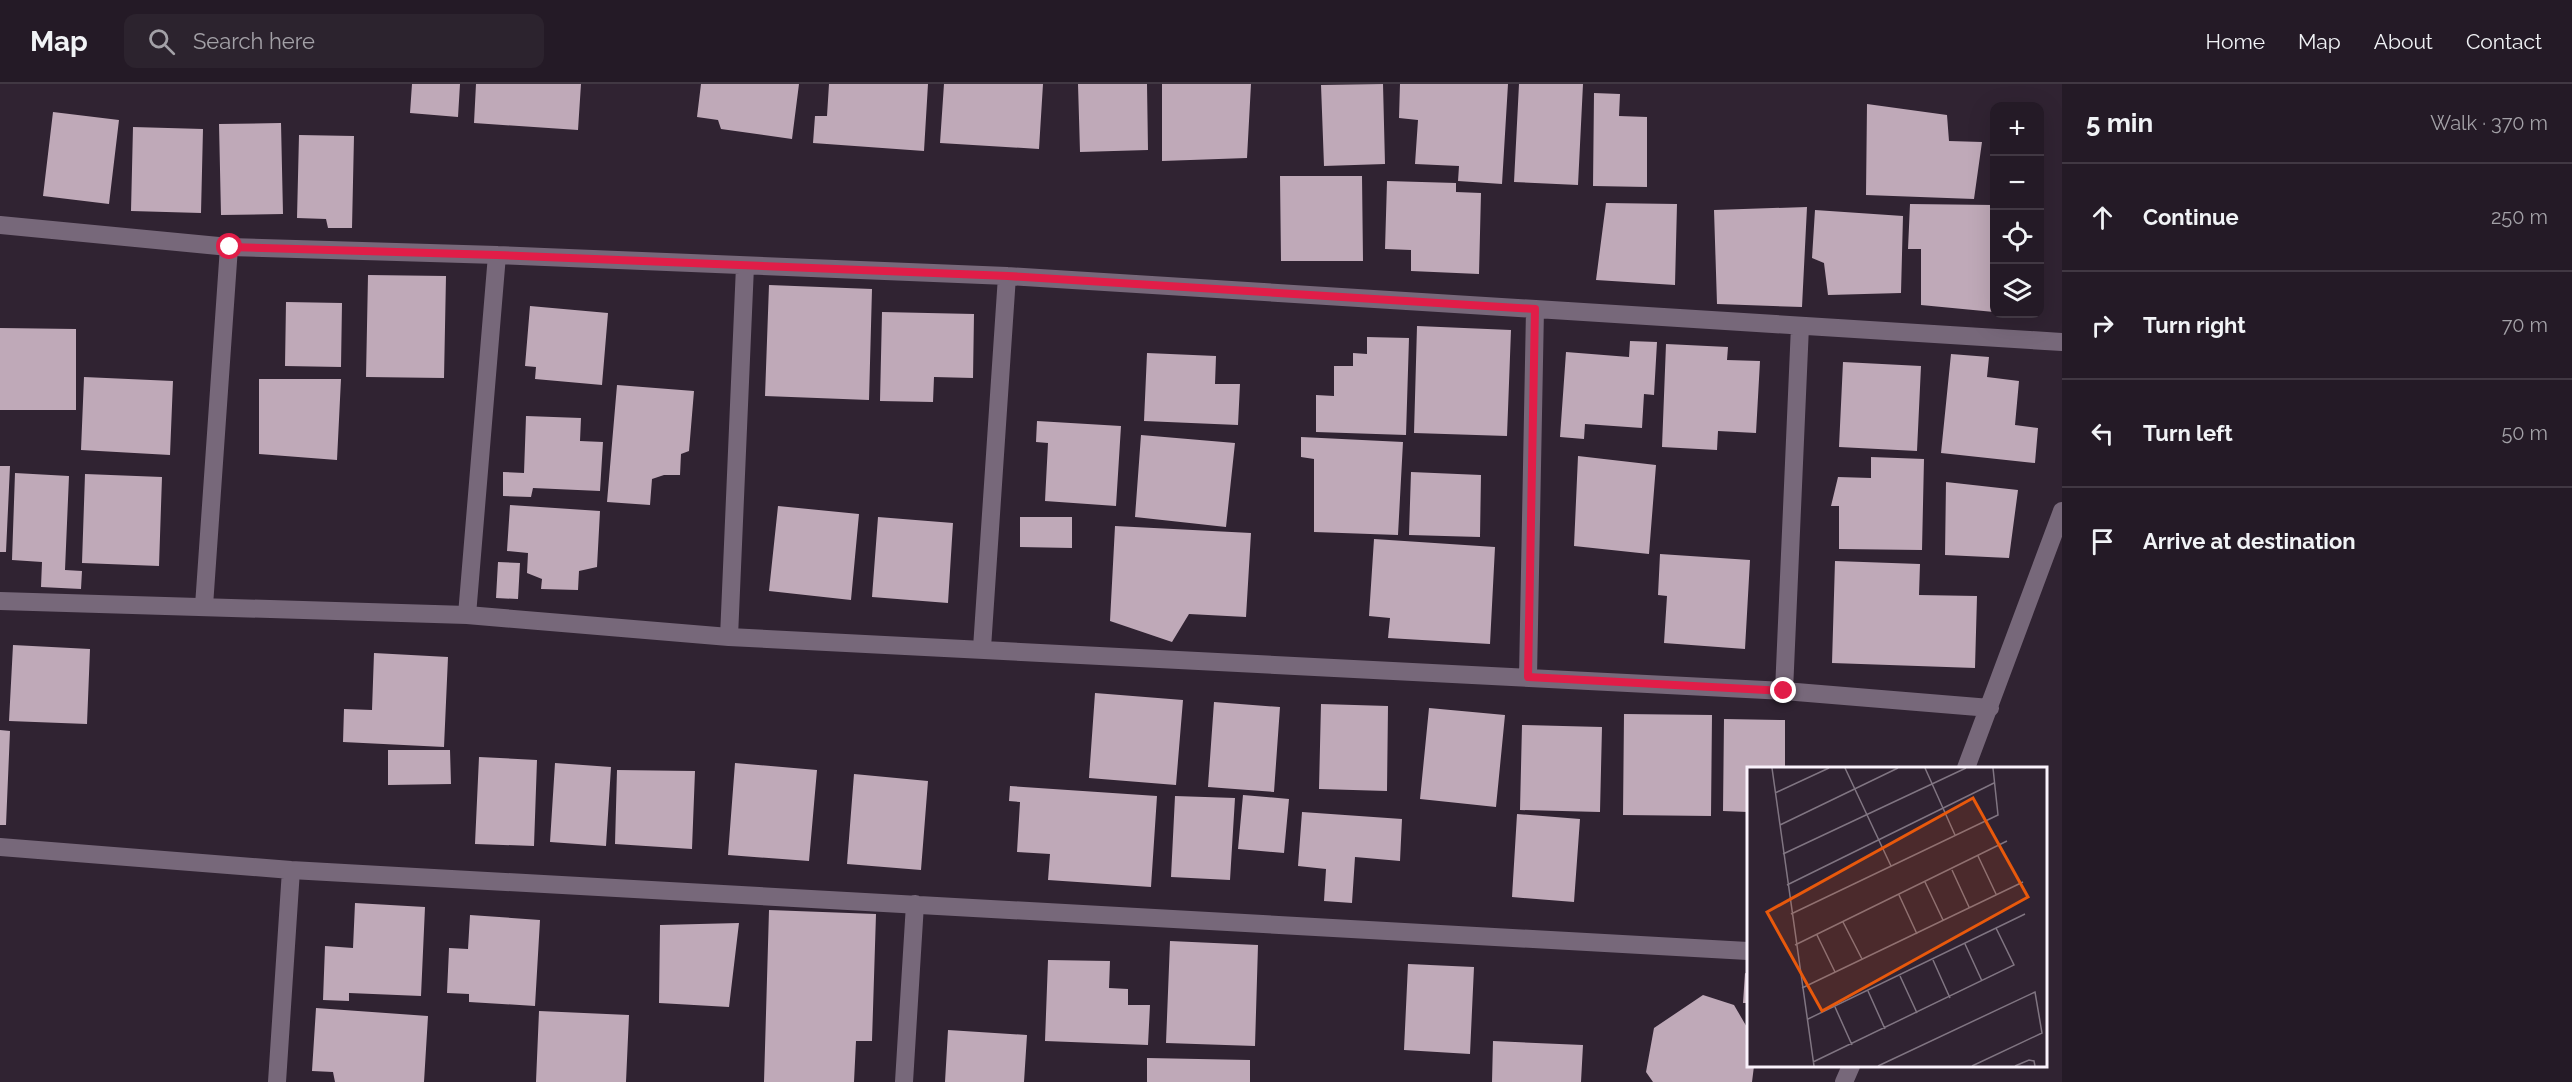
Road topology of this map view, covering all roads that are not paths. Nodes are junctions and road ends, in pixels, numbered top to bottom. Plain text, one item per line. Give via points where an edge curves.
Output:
1 (0, 225) edge
2 (230, 247) junction
3 (497, 255) junction
4 (745, 266) junction
5 (1008, 276) junction
6 (1535, 309) junction
7 (1800, 326) junction
8 (2062, 342) edge
9 (2062, 511) edge
10 (0, 601) edge
11 (204, 606) junction
12 (467, 615) junction
13 (729, 637) junction
14 (982, 648) junction
15 (1528, 677) junction
16 (1784, 691) junction
17 (1990, 708) junction
18 (1966, 767) edge
19 (0, 847) edge
20 (291, 870) junction
21 (915, 904) junction
22 (1747, 951) edge
23 (1850, 1067) edge
24 (277, 1082) edge
25 (903, 1082) edge
26 (1844, 1082) edge

1 - 2 street
2 - 3 street
2 - 11 street
3 - 4 street
3 - 12 street
4 - 5 street
4 - 13 street
5 - 6 street
5 - 14 street
6 - 7 street
6 - 15 street
7 - 8 street
7 - 16 street
9 - 17 street
10 - 11 street
11 - 12 street
12 - 13 street
13 - 14 street
14 - 15 street
15 - 16 street
16 - 17 street
17 - 18 street
19 - 20 street
20 - 21 street
20 - 24 street
21 - 22 street
21 - 25 street
23 - 26 street

